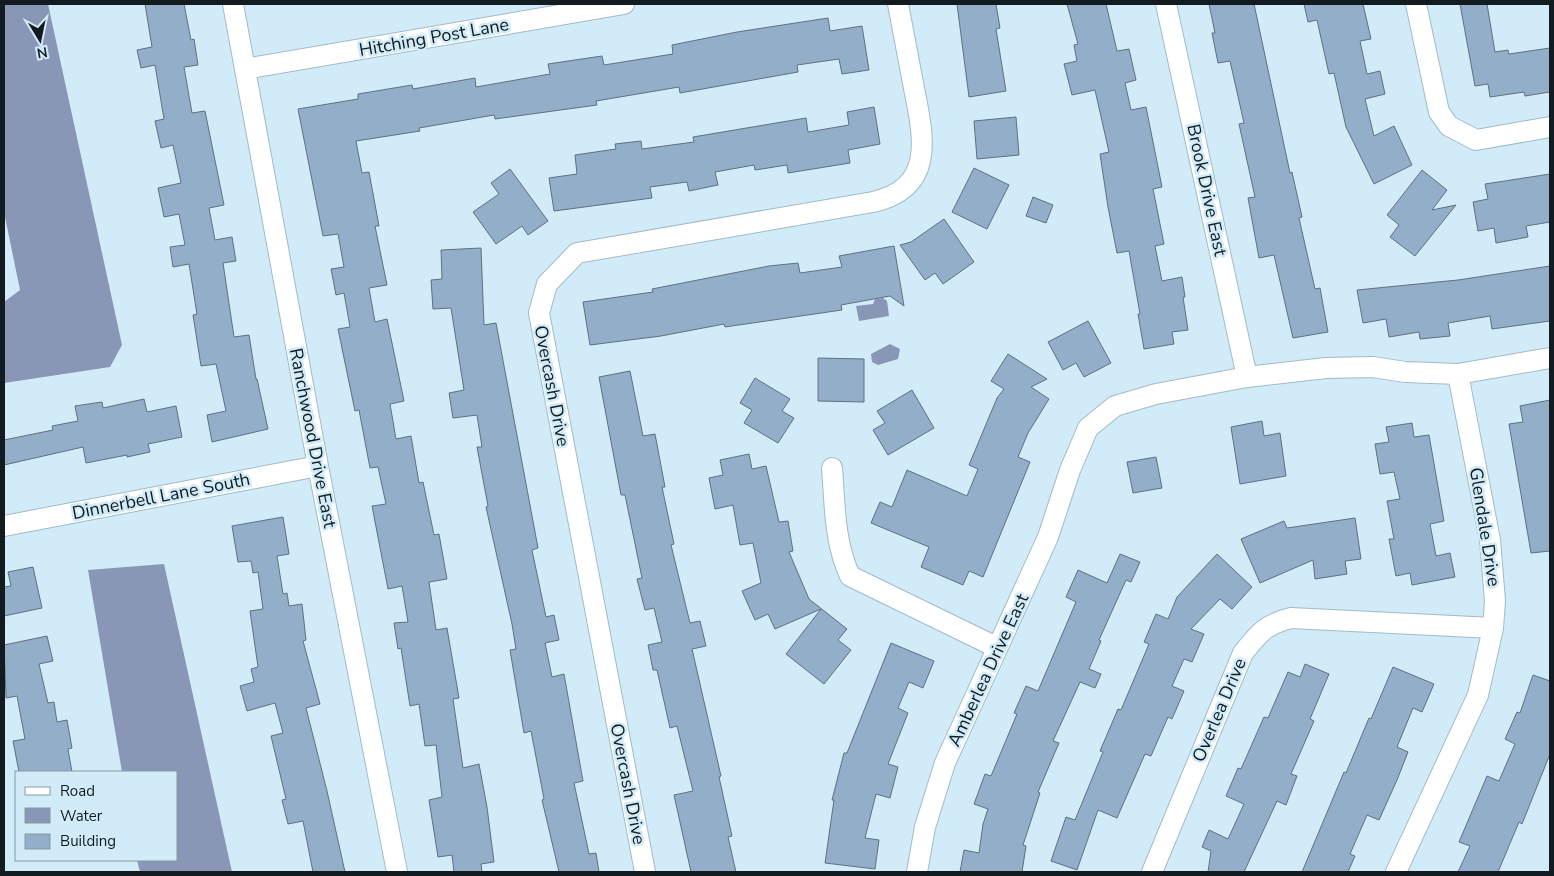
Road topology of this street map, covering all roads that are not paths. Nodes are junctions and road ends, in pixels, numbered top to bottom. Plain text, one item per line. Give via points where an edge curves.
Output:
1 (233, 4) edge
2 (624, 4) edge
3 (898, 4) edge
4 (1166, 4) edge
5 (1416, 4) edge
6 (245, 69) junction
7 (1550, 127) edge
8 (1550, 358) edge
9 (1458, 374) junction
10 (1247, 377) junction
11 (318, 466) junction
12 (832, 468) dead end
13 (4, 526) edge
14 (1493, 628) junction
15 (996, 647) junction
16 (397, 872) edge
17 (645, 872) edge
18 (917, 872) edge
19 (1152, 872) edge
20 (1396, 872) edge

1 - 6 street, Ranchwood Drive East
2 - 6 street, Hitching Post Lane
3 - 17 street, Overcash Drive via 924,138 919,166 902,189 885,200 577,253 547,284 538,313
4 - 10 street, Brook Drive East
5 - 7 street via 1440,112 1448,126 1476,140
6 - 11 street, Ranchwood Drive East
8 - 9 street, Amberlea Drive East
9 - 10 street, Amberlea Drive East via 1373,367 1326,368
9 - 14 street, Glendale Drive via 1490,540 1496,602
10 - 15 street, Amberlea Drive East via 1156,394 1116,406 1088,428 1048,536
11 - 13 street, Dinnerbell Lane South
11 - 16 street, Ranchwood Drive East
12 - 15 street via 837,536 841,558 850,576
14 - 19 street, Overlea Drive via 1291,618 1272,622 1243,653
14 - 20 street, Glendale Drive via 1478,695
15 - 18 street, Amberlea Drive East via 945,763 925,827

